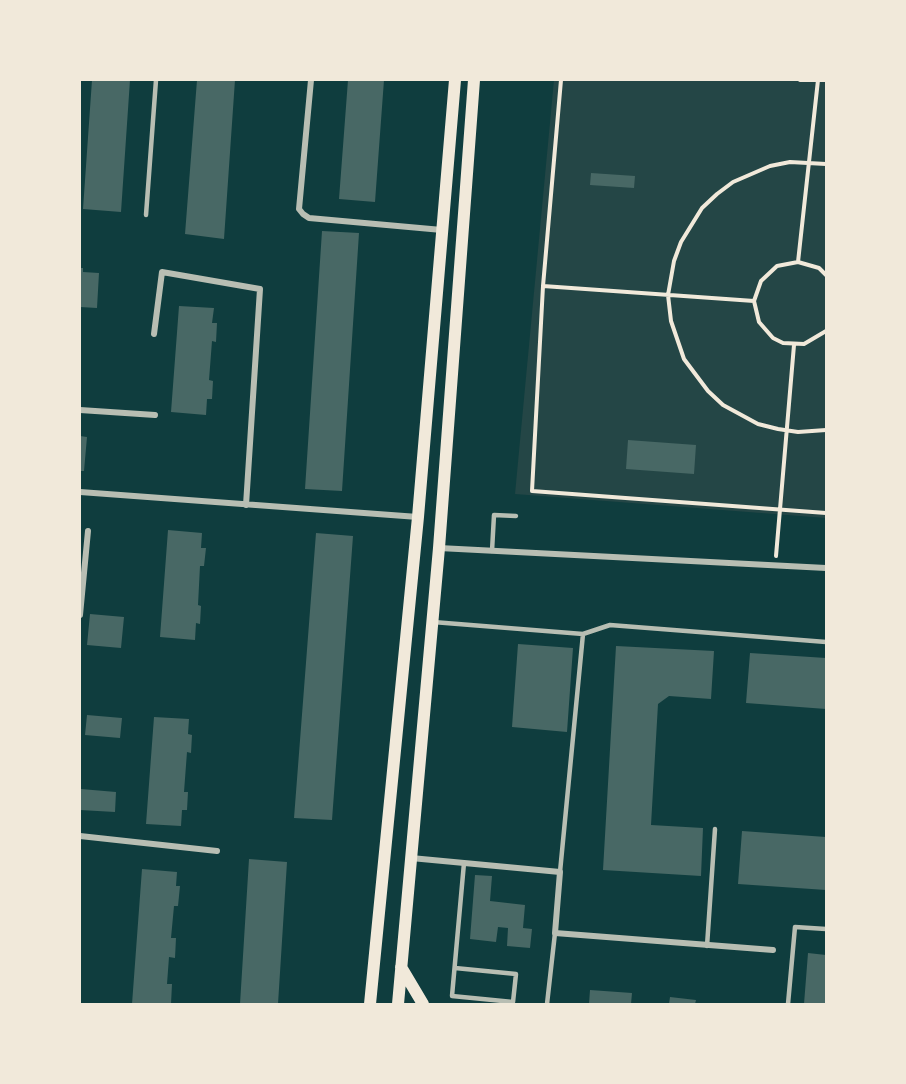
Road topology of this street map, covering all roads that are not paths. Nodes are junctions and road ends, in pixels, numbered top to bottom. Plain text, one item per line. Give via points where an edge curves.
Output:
1 (156, 80) edge
2 (311, 80) edge
3 (455, 80) edge
4 (474, 80) edge
5 (146, 215) dead end
6 (442, 230) junction
7 (154, 334) dead end
8 (80, 410) edge
9 (155, 415) dead end
10 (80, 492) edge
11 (246, 505) junction
12 (516, 516) dead end
13 (418, 517) junction
14 (88, 531) dead end
15 (439, 548) junction
16 (492, 551) junction
17 (826, 568) edge
18 (80, 615) edge
19 (433, 622) junction
20 (583, 634) junction
21 (826, 642) edge
22 (715, 830) dead end
23 (80, 836) edge
24 (218, 850) dead end
25 (411, 858) junction
26 (464, 863) junction
27 (560, 872) junction
28 (826, 929) edge
29 (555, 933) junction
30 (707, 946) junction
31 (773, 950) dead end
32 (401, 967) junction
33 (455, 968) junction
34 (370, 1005) edge
35 (398, 1005) edge
36 (423, 1005) edge
37 (547, 1005) edge
38 (788, 1005) edge

1 - 5 lane
2 - 6 street via 299,209 303,214 309,218
3 - 6 main road
4 - 15 main road
6 - 13 main road
7 - 11 street via 162,272 260,289
8 - 9 street
10 - 11 street
11 - 13 street
12 - 16 lane via 494,515
13 - 34 main road
14 - 18 street
15 - 16 street
15 - 19 main road
16 - 17 street
19 - 20 lane
19 - 25 main road
20 - 21 lane via 610,625
20 - 27 lane
22 - 30 lane
23 - 24 street
25 - 26 street
25 - 32 main road
26 - 27 street
26 - 33 lane
27 - 29 street
28 - 38 lane via 795,927
29 - 30 street
29 - 37 lane
30 - 31 street
32 - 35 main road
32 - 36 main road
33 - 33 lane via 452,996 513,1002 516,974

